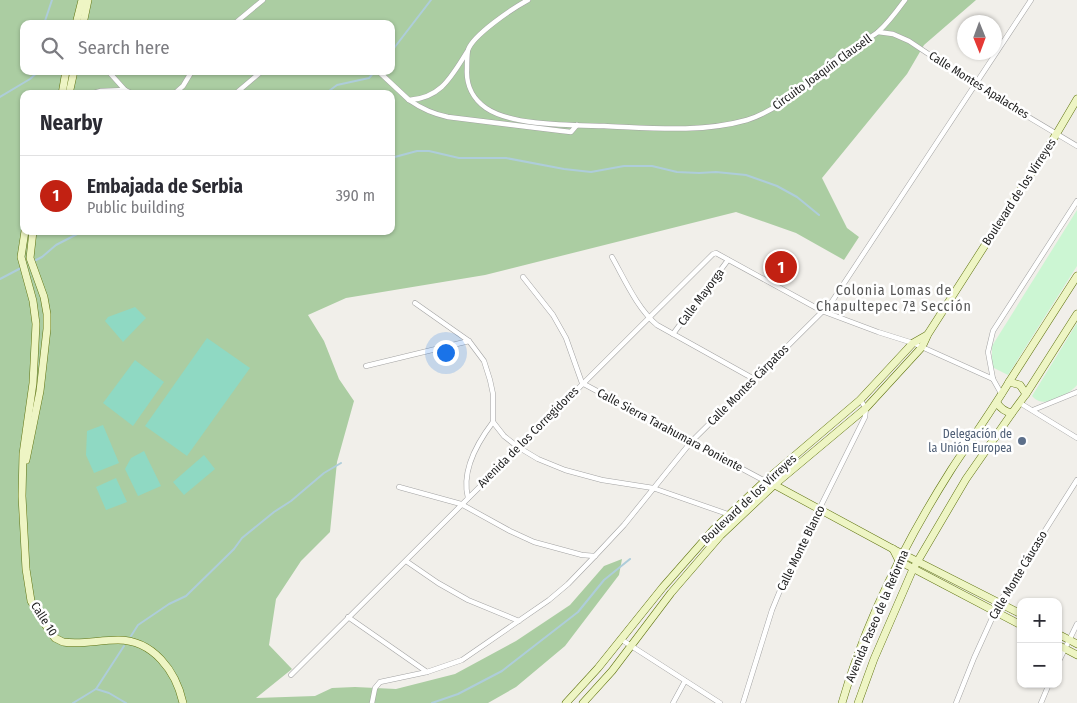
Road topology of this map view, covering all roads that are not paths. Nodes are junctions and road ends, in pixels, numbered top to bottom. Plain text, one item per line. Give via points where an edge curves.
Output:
1 (82, 0) edge
2 (88, 0) edge
3 (263, 0) edge
4 (528, 0) edge
5 (905, 0) edge
6 (1031, 0) edge
7 (77, 20) edge
8 (84, 20) edge
9 (239, 20) edge
10 (878, 32) junction
11 (469, 49) junction
12 (65, 75) edge
13 (73, 75) edge
14 (112, 75) edge
15 (190, 75) edge
16 (257, 75) edge
17 (382, 75) edge
18 (975, 85) junction
19 (63, 90) edge
20 (70, 90) edge
21 (110, 90) edge
22 (125, 90) joint
23 (178, 90) edge
24 (240, 90) edge
25 (1077, 99) edge
26 (409, 100) junction
27 (577, 125) junction
28 (1057, 133) junction
29 (1077, 146) edge
30 (1077, 201) edge
31 (24, 235) edge
32 (33, 235) edge
33 (612, 257) dead end
34 (728, 260) junction
35 (1077, 276) edge
36 (523, 278) dead end
37 (416, 303) dead end
38 (822, 311) junction
39 (1077, 314) edge
40 (649, 318) junction
41 (673, 334) junction
42 (928, 334) junction
43 (469, 341) junction
44 (913, 343) junction
45 (922, 347) junction
46 (366, 366) dead end
47 (754, 379) junction
48 (993, 379) junction
49 (1009, 382) junction
50 (582, 383) junction
51 (1077, 392) edge
52 (1026, 394) junction
53 (1002, 395) junction
54 (860, 400) junction
55 (997, 403) junction
56 (1020, 403) junction
57 (866, 408) junction
58 (1033, 410) junction
59 (1012, 412) junction
60 (493, 422) junction
61 (1077, 438) edge
62 (691, 442) junction
63 (518, 447) junction
64 (23, 470) junction
65 (1077, 480) edge
66 (765, 481) junction
67 (774, 485) junction
68 (399, 487) dead end
69 (653, 488) junction
70 (468, 498) junction
71 (461, 504) junction
72 (819, 509) junction
73 (730, 514) junction
74 (739, 518) junction
75 (893, 549) junction
76 (903, 553) junction
77 (595, 556) junction
78 (899, 560) junction
79 (406, 561) junction
80 (918, 561) junction
81 (913, 568) junction
82 (999, 602) junction
83 (994, 611) junction
84 (1017, 612) edge
85 (348, 617) junction
86 (519, 621) junction
87 (1017, 623) edge
88 (1077, 624) edge
89 (1062, 636) edge
90 (1069, 639) junction
91 (622, 640) junction
92 (1077, 644) edge
93 (632, 646) junction
94 (1062, 647) edge
95 (1077, 655) edge
96 (427, 672) junction
97 (291, 675) dead end
98 (685, 681) junction
99 (1047, 688) edge
100 (183, 703) edge
101 (372, 703) edge
102 (566, 703) edge
103 (583, 703) edge
104 (672, 703) edge
105 (720, 703) edge
106 (743, 703) edge
107 (842, 703) edge
108 (858, 703) edge
109 (956, 703) edge
110 (1041, 703) edge

1 - 7 street
2 - 8 street
3 - 9 street
4 - 11 street via 487,28
5 - 10 street, Circuito Joaquín Clausell
6 - 18 street, Calle Montes Cárpatos
10 - 18 street, Calle Montes Apalaches via 910,41
10 - 27 street, Circuito Joaquín Clausell via 840,56 789,97 748,120 700,127
11 - 26 street via 436,93 419,100
11 - 27 street, Circuito Joaquín Clausell via 468,84 486,108 511,118
12 - 19 street
13 - 20 street
14 - 22 street
15 - 23 street
16 - 24 street
17 - 26 street
18 - 28 street, Calle Montes Apalaches
18 - 38 street, Calle Montes Cárpatos via 831,303
21 - 22 street
25 - 28 street, Boulevard de los Virreyes
26 - 27 street, Circuito Joaquín Clausell via 422,110 448,117 571,132
28 - 29 street, Calle Montes Apalaches
28 - 42 street, Boulevard de los Virreyes
30 - 48 street via 993,331 988,352
31 - 64 street, Calle 10 via 22,267 33,301 36,324
32 - 64 street, Calle 10 via 31,261 44,297 47,329 40,391
33 - 40 street
34 - 38 street
34 - 40 street, Avenida de los Corregidores via 716,253 709,257
34 - 41 street, Calle Mayorga
35 - 49 street
36 - 50 street, Calle Sierra Tarahumara Poniente via 558,323 576,361
37 - 43 street
38 - 44 street
38 - 47 street, Calle Montes Cárpatos
39 - 52 street
40 - 41 street
40 - 50 street, Avenida de los Corregidores
41 - 47 street
42 - 44 street, Boulevard de los Virreyes
42 - 45 street, Boulevard de los Virreyes
43 - 46 street
43 - 60 street via 484,361 490,380
44 - 45 street
44 - 54 street, Boulevard de los Virreyes
45 - 48 street
45 - 57 street, Boulevard de los Virreyes
47 - 62 street, Calle Montes Cárpatos
48 - 53 street
49 - 52 street via 1020,385
49 - 53 street, Avenida Paseo de la Reforma
50 - 62 street, Calle Sierra Tarahumara Poniente
50 - 63 street, Avenida de los Corregidores
51 - 58 street
52 - 56 street, Avenida Paseo de la Reforma
53 - 55 street, Avenida Paseo de la Reforma
54 - 57 street
54 - 66 street, Boulevard de los Virreyes
55 - 59 street via 1006,412
55 - 76 street, Avenida Paseo de la Reforma via 950,471
56 - 58 street
56 - 59 street, Avenida Paseo de la Reforma
57 - 67 street, Boulevard de los Virreyes
57 - 72 street, Calle Monte Blanco via 865,417
58 - 61 street
59 - 80 street, Avenida Paseo de la Reforma via 966,479
60 - 63 street
60 - 70 street via 475,450 466,476
62 - 66 street, Calle Sierra Tarahumara Poniente
62 - 69 street, Calle Montes Cárpatos
63 - 69 street via 538,460 565,470
63 - 70 street, Avenida de los Corregidores
64 - 100 street, Calle 10 via 29,592 48,629 63,642 119,640 146,648 169,669
65 - 82 street, Calle Monte Cáucaso
66 - 67 street, Calle Sierra Tarahumara Poniente
66 - 73 street, Boulevard de los Virreyes
67 - 72 street, Calle Sierra Tarahumara Poniente
67 - 74 street, Boulevard de los Virreyes
68 - 71 street
69 - 73 street
69 - 77 street, Calle Montes Cárpatos via 624,526
70 - 71 street, Avenida de los Corregidores
71 - 77 street via 534,542
71 - 79 street, Avenida de los Corregidores
72 - 75 street, Calle Sierra Tarahumara Poniente
72 - 106 street, Calle Monte Blanco via 772,610
73 - 74 street
73 - 91 street, Boulevard de los Virreyes via 663,587
74 - 93 street, Boulevard de los Virreyes via 671,593
75 - 76 street, Calle Sierra Tarahumara Poniente
75 - 78 street
76 - 78 street, Avenida Paseo de la Reforma
76 - 80 street, Calle Sierra Tarahumara Poniente
77 - 86 street, Calle Montes Cárpatos via 568,584
78 - 81 street
78 - 107 street, Avenida Paseo de la Reforma via 859,651
79 - 85 street, Avenida de los Corregidores
79 - 86 street via 468,600
80 - 81 street, Avenida Paseo de la Reforma
80 - 82 street, Calle Sierra Tarahumara Poniente
81 - 83 street
81 - 108 street, Avenida Paseo de la Reforma
82 - 83 street, Calle Monte Cáucaso
82 - 84 street, Calle Sierra Tarahumara Poniente
83 - 87 street
83 - 109 street, Calle Monte Cáucaso
85 - 96 street
85 - 97 street, Avenida de los Corregidores
86 - 96 street, Calle Montes Cárpatos via 462,660
88 - 90 street
89 - 90 street
90 - 92 street
90 - 94 street
91 - 93 street
91 - 102 street, Boulevard de los Virreyes
93 - 98 street
93 - 103 street, Boulevard de los Virreyes
94 - 95 street
96 - 101 street, Calle Montes Cárpatos via 377,684
98 - 104 street
98 - 105 street
99 - 110 street

